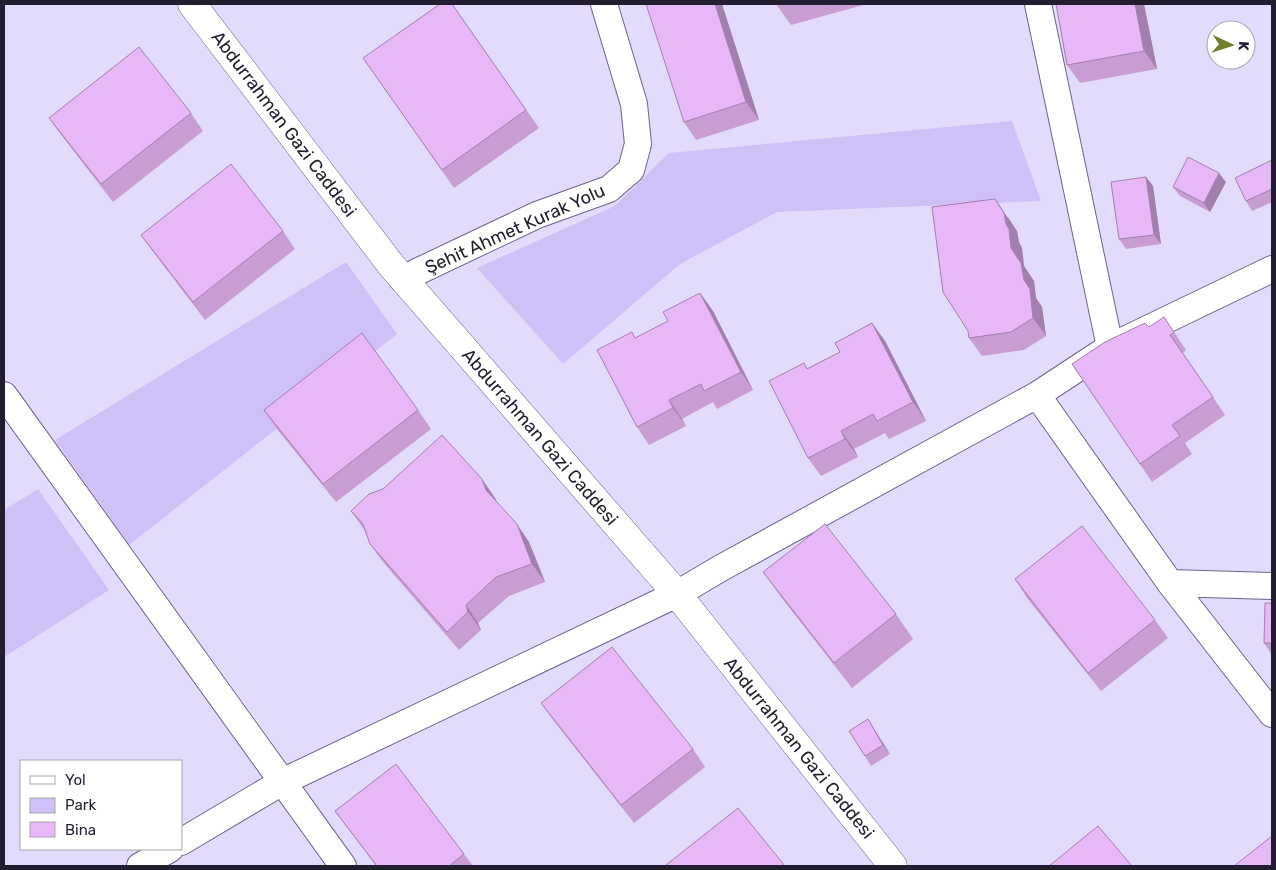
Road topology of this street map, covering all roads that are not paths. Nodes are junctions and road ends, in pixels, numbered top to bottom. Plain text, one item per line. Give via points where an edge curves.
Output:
1 (192, 4) edge
2 (604, 4) edge
3 (1038, 4) edge
4 (1272, 269) edge
5 (402, 279) junction
6 (1110, 347) junction
7 (4, 395) edge
8 (1037, 395) junction
9 (1170, 583) junction
10 (1272, 586) edge
11 (676, 594) junction
12 (1272, 714) edge
13 (282, 782) junction
14 (182, 841) edge
15 (168, 850) edge
16 (140, 866) edge
17 (343, 866) edge
18 (893, 866) edge

1 - 5 street, Abdurrahman Gazi Caddesi
2 - 5 street, Şehit Ahmet Kurak Yolu via 634,104 638,144 631,170 609,189 537,215
3 - 6 street
4 - 6 street
5 - 11 street, Abdurrahman Gazi Caddesi
6 - 8 street
7 - 13 street
8 - 9 street
8 - 11 street
9 - 10 street
9 - 12 street
11 - 13 street
11 - 18 street, Abdurrahman Gazi Caddesi
13 - 14 street
13 - 17 street
15 - 16 street

